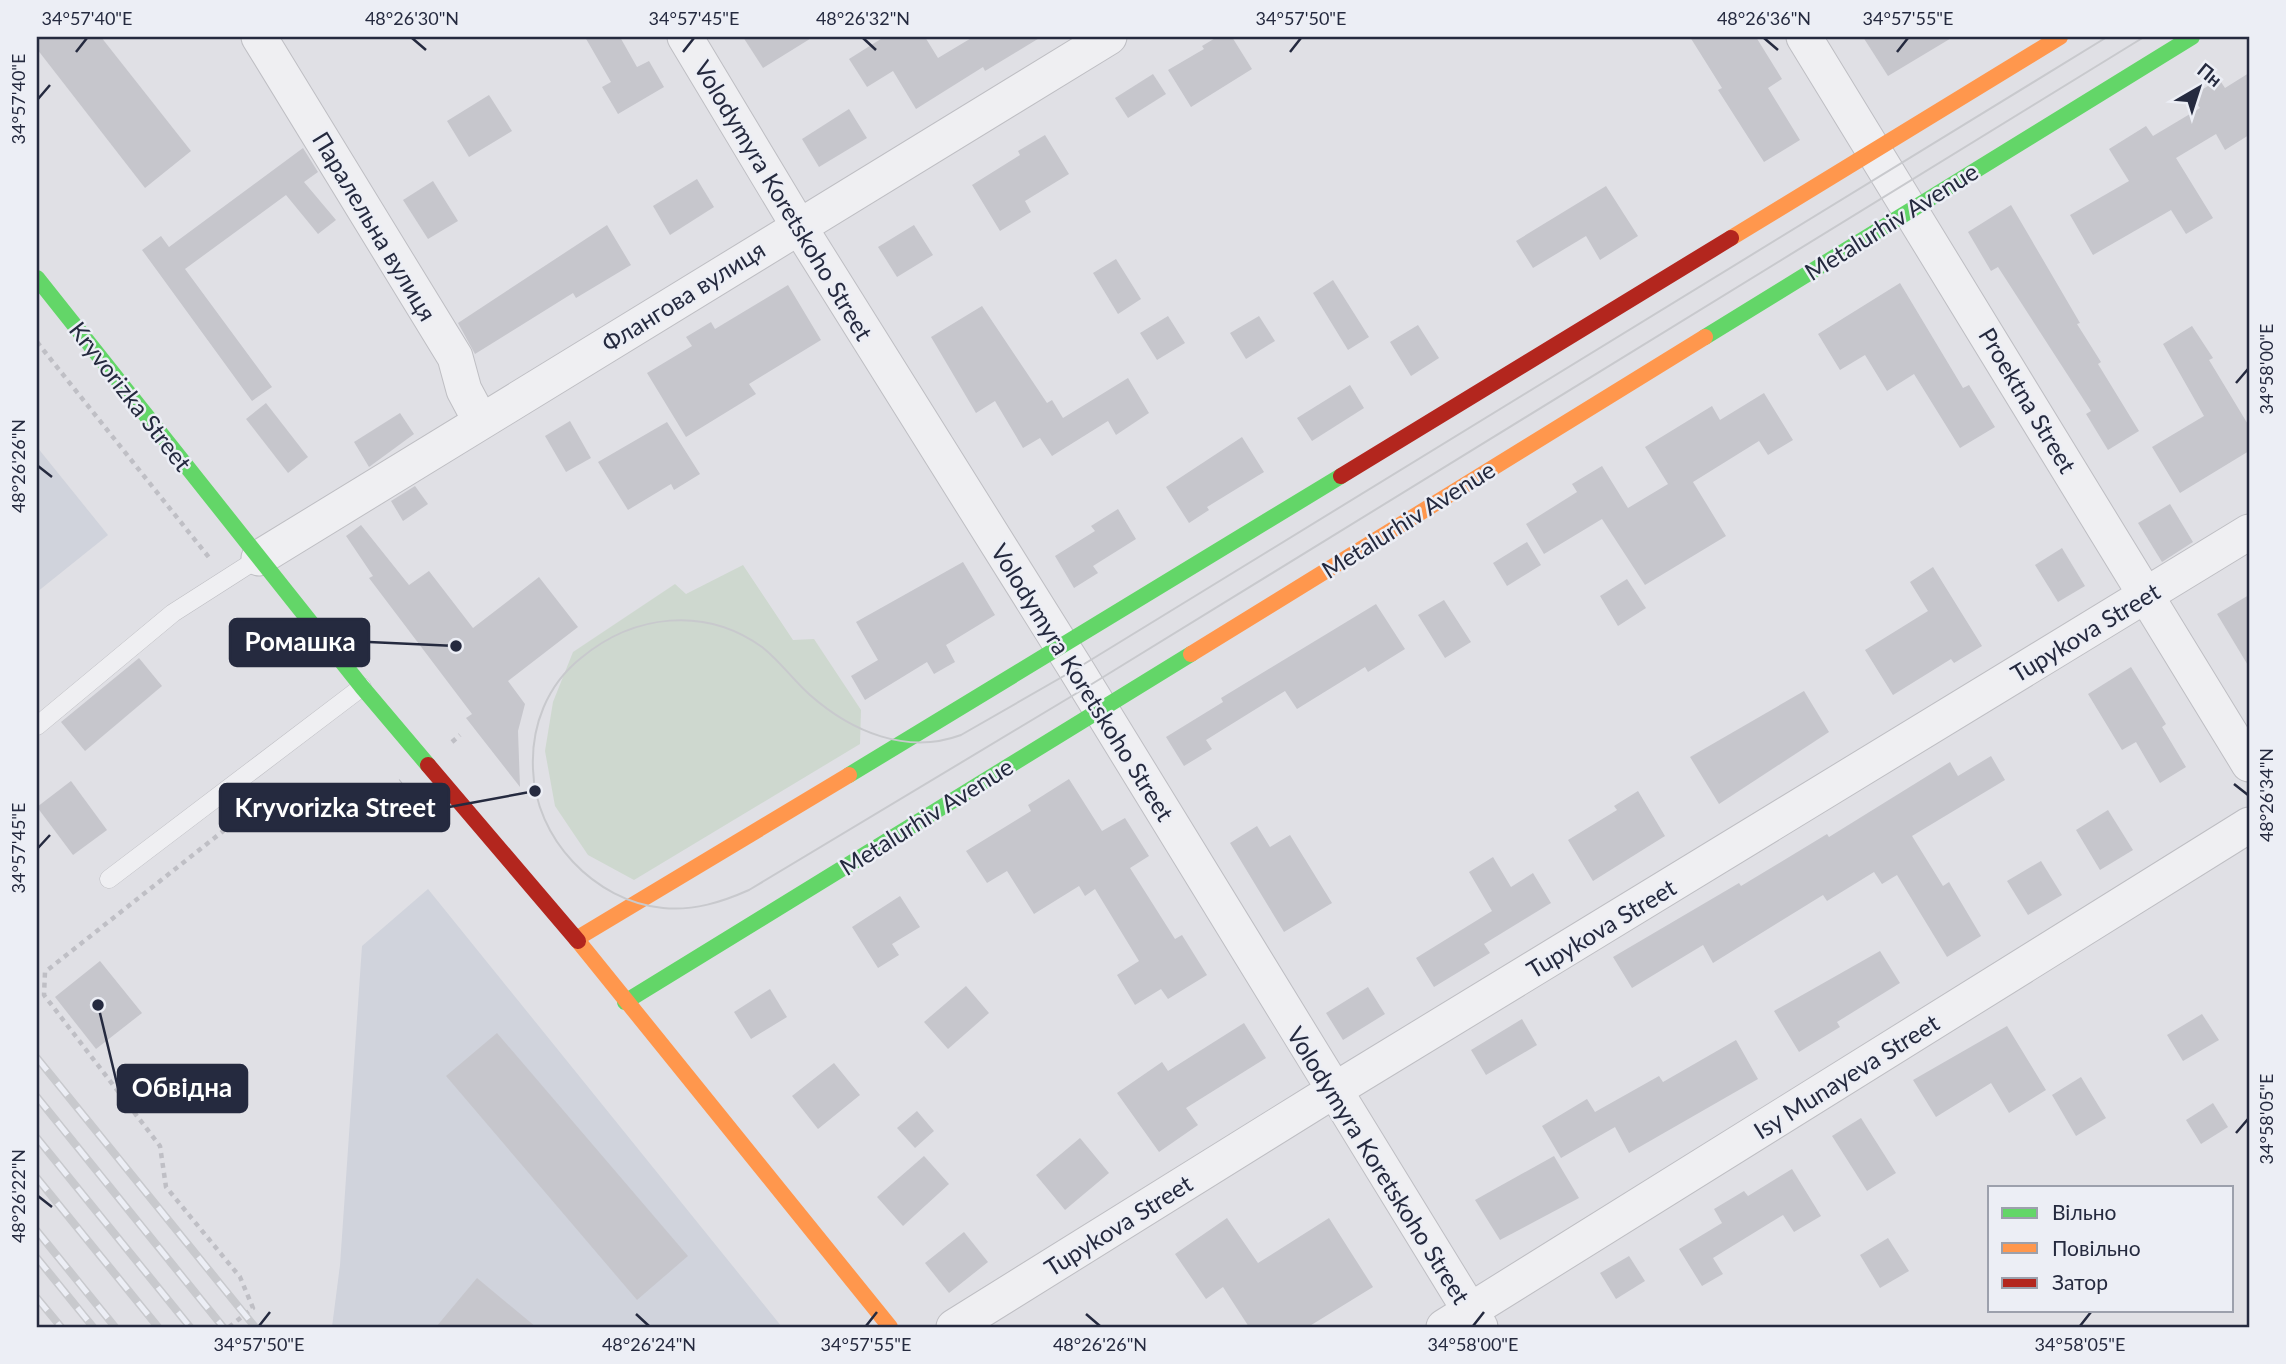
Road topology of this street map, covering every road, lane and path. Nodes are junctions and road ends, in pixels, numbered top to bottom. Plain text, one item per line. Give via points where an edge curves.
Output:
1 (259, 37) edge
2 (685, 37) edge
3 (1109, 37) edge
4 (1804, 37) edge
5 (2060, 37) edge
6 (2192, 37) edge
7 (1874, 150) junction
8 (1911, 209) junction
9 (798, 225) junction
10 (37, 278) edge
11 (37, 342) edge
12 (481, 420) junction
13 (2249, 532) edge
14 (258, 558) junction
15 (226, 579) junction
16 (2147, 594) junction
17 (1062, 647) junction
18 (362, 687) junction
19 (1101, 708) junction
20 (37, 726) edge
21 (2249, 764) edge
22 (394, 786) dead end
23 (2249, 825) edge
24 (109, 879) dead end
25 (576, 939) junction
26 (625, 1002) junction
27 (1333, 1091) junction
28 (1464, 1321) edge
29 (229, 1327) edge
30 (890, 1327) edge
31 (954, 1327) edge

1 - 12 street, Паралельна вулиця via 455,357 464,390
2 - 9 street, Volodymyra Koretskoho Street
3 - 9 street, Флангова вулиця
4 - 7 street, Proektna Street
5 - 7 main road
6 - 8 main road, Metalurhiv Avenue
7 - 8 street, Proektna Street
7 - 17 main road
8 - 16 street, Proektna Street
8 - 19 main road, Metalurhiv Avenue
9 - 12 street, Флангова вулиця
9 - 17 street, Volodymyra Koretskoho Street
10 - 14 main road, Kryvorizka Street
11 - 15 path
12 - 14 street, Флангова вулиця
13 - 16 street, Tupykova Street
14 - 15 lane
14 - 18 main road, Kryvorizka Street
15 - 20 lane via 173,613
16 - 21 street, Proektna Street
16 - 27 street, Tupykova Street
17 - 19 street, Volodymyra Koretskoho Street
17 - 25 main road
18 - 24 lane
18 - 25 main road, Kryvorizka Street
19 - 26 main road, Metalurhiv Avenue
19 - 27 street, Volodymyra Koretskoho Street
22 - 29 path via 352,818 251,809 45,972 44,995 160,1146 166,1186 240,1277 253,1308
23 - 28 street, Isy Munayeva Street
25 - 26 main road, Kryvorizka Street
26 - 30 main road, Kryvorizka Street
27 - 28 street, Volodymyra Koretskoho Street
27 - 31 street, Tupykova Street

